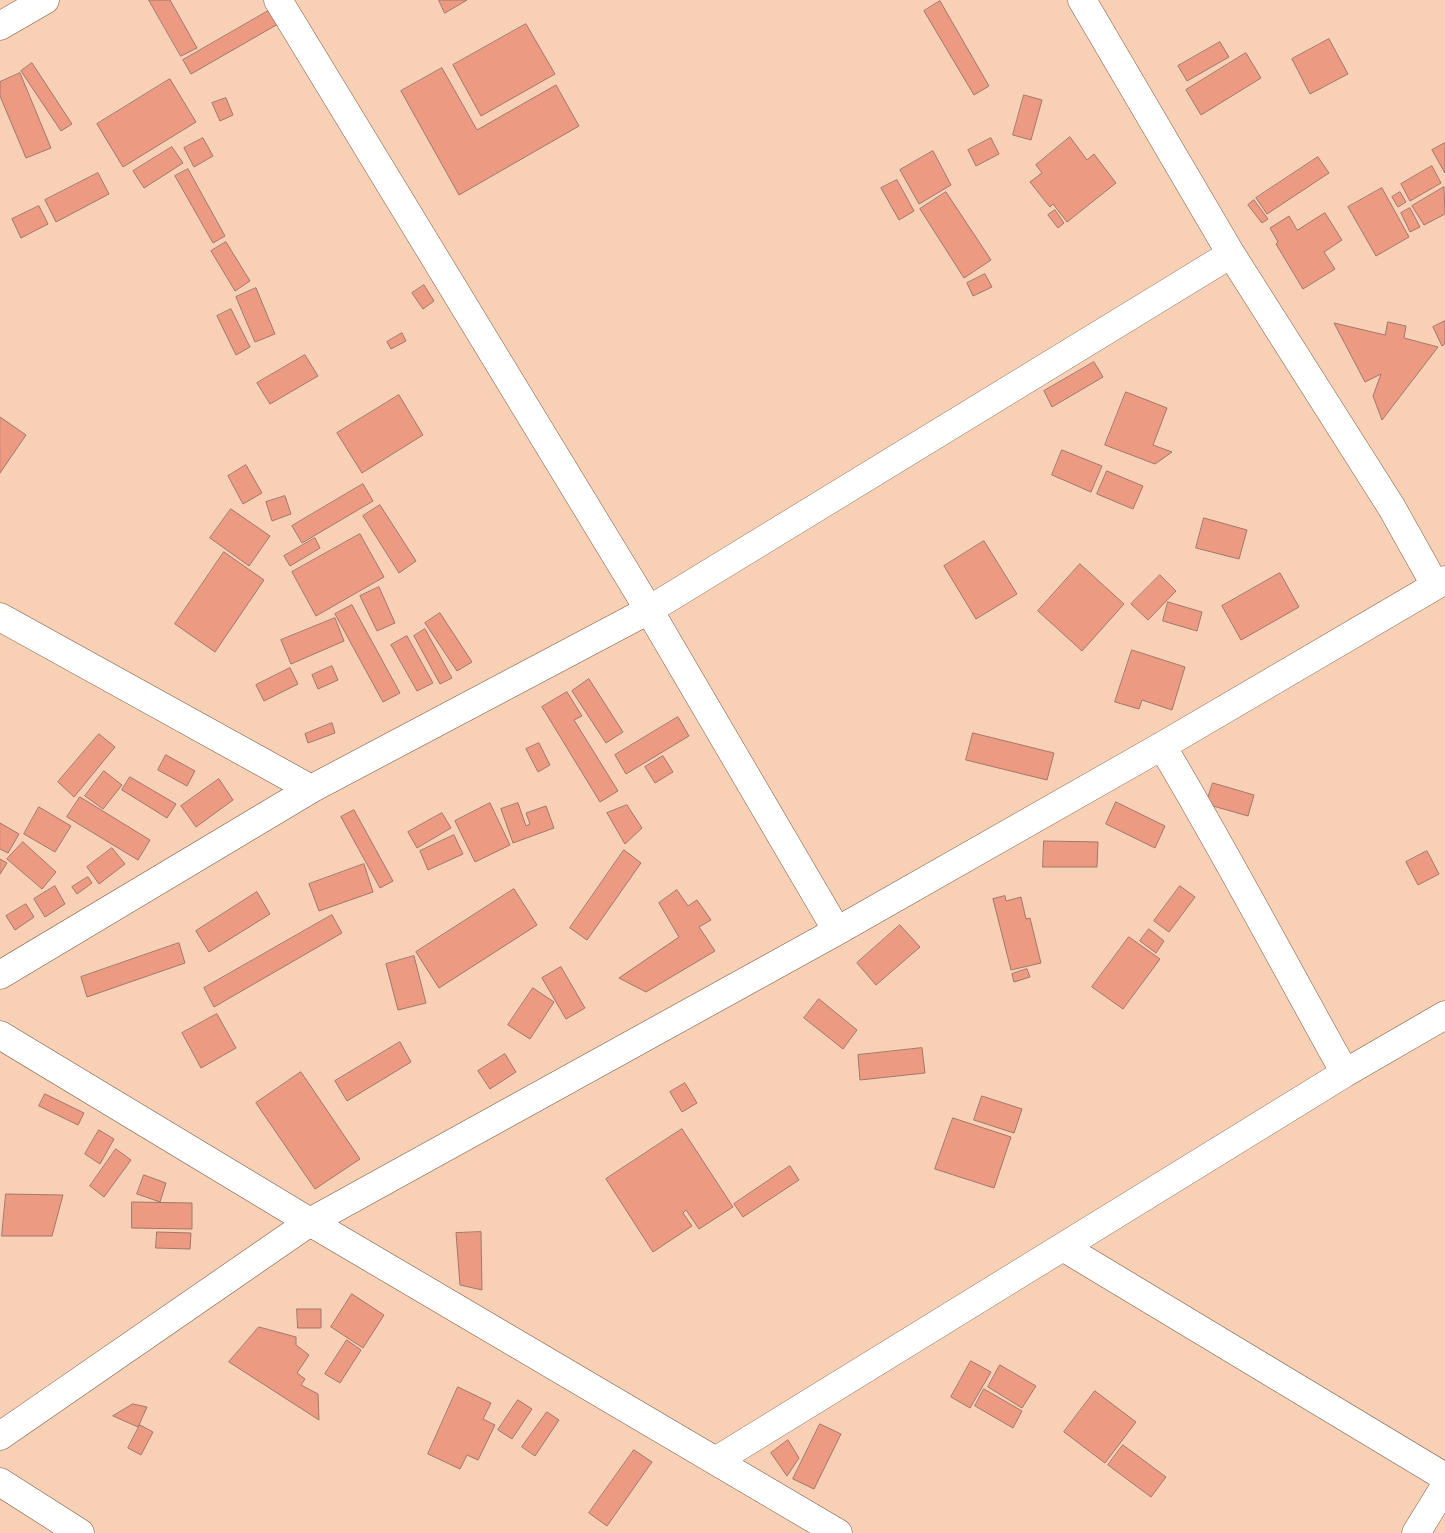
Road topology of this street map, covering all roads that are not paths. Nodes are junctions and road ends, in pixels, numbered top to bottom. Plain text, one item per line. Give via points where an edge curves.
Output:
1 (45, 0) edge
2 (278, 0) edge
3 (1082, 0) edge
4 (0, 26) edge
5 (1231, 254) junction
6 (1440, 582) edge
7 (649, 610) junction
8 (0, 617) edge
9 (1162, 746) junction
10 (311, 790) junction
11 (837, 932) junction
12 (0, 975) edge
13 (1445, 1015) edge
14 (0, 1035) edge
15 (1345, 1073) junction
16 (310, 1222) junction
17 (1063, 1247) junction
18 (0, 1436) edge
19 (717, 1460) junction
20 (1445, 1477) edge
21 (0, 1482) edge
22 (1445, 1486) edge
23 (80, 1533) edge
24 (838, 1533) edge
25 (1416, 1533) edge

1 - 4 street
2 - 7 street
3 - 5 street
5 - 6 street
5 - 7 street
6 - 9 street
7 - 10 street
7 - 11 street
8 - 10 street
9 - 11 street
9 - 15 street via 1216,837
10 - 12 street
11 - 16 street
13 - 15 street
14 - 16 street
15 - 17 street
16 - 18 street
16 - 19 street
17 - 19 street
17 - 20 street
19 - 24 street
21 - 23 street
22 - 25 street

